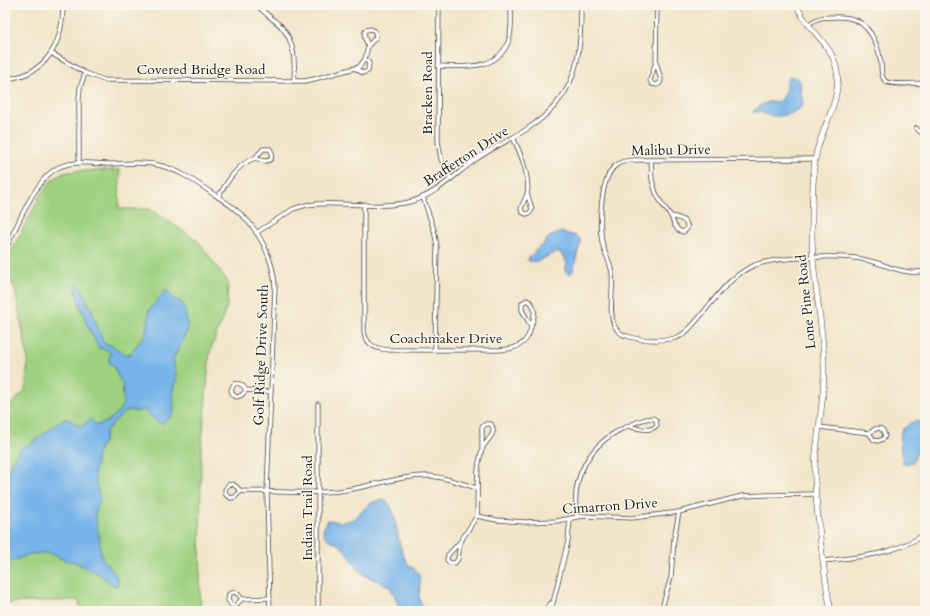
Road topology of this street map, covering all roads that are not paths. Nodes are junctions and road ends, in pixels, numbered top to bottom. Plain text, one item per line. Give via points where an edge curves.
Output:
1 (63, 5) edge
2 (257, 5) edge
3 (439, 5) edge
4 (511, 5) edge
5 (581, 5) edge
6 (657, 5) edge
7 (797, 5) edge
8 (808, 25) junction
9 (368, 46) junction
10 (51, 53) junction
11 (365, 59) junction
12 (656, 62) junction
13 (438, 66) junction
14 (356, 68) junction
15 (85, 73) junction
16 (5, 79) edge
17 (294, 81) junction
18 (925, 84) edge
19 (916, 128) dead end
20 (925, 136) edge
21 (513, 138) junction
22 (255, 158) junction
23 (814, 159) junction
24 (651, 160) junction
25 (79, 163) junction
26 (451, 178) junction
27 (527, 193) junction
28 (218, 197) junction
29 (423, 197) junction
30 (364, 204) junction
31 (672, 216) junction
32 (256, 233) junction
33 (5, 250) edge
34 (813, 258) junction
35 (925, 271) edge
36 (532, 326) junction
37 (435, 349) junction
38 (246, 390) dead end
39 (271, 392) junction
40 (318, 404) dead end
41 (628, 426) junction
42 (819, 426) junction
43 (869, 433) junction
44 (482, 449) junction
45 (476, 488) junction
46 (241, 491) junction
47 (267, 491) junction
48 (318, 492) junction
49 (816, 494) junction
50 (679, 512) junction
51 (477, 516) junction
52 (577, 517) junction
53 (570, 518) junction
54 (925, 534) edge
55 (460, 542) junction
56 (823, 561) junction
57 (270, 598) junction
58 (242, 599) dead end
59 (552, 602) junction
60 (270, 611) edge
61 (318, 611) edge
62 (544, 611) edge
63 (550, 611) edge
64 (662, 611) edge
65 (832, 611) edge

1 - 10 street via 59,39
2 - 17 street via 289,38 294,54
3 - 13 street, Bracken Road
4 - 13 street via 509,38 497,57 477,66
5 - 21 street, Brafferton Drive via 579,53 574,74 567,88 543,118
6 - 12 street
7 - 8 street, Lone Pine Road
8 - 18 street via 820,18 856,19 867,27 874,40 885,80 892,83
8 - 23 street, Lone Pine Road via 830,50 838,78 836,95
9 - 9 street, Covered Bridge Road via 376,37 375,31 370,29 364,33
9 - 11 street, Covered Bridge Road
10 - 15 street, Covered Bridge Road
10 - 16 street via 30,72
11 - 14 street
11 - 14 street, Covered Bridge Road via 370,66 368,71 363,73
12 - 12 street via 650,80 652,84 657,85 661,80
13 - 26 street, Bracken Road via 438,150 443,166
14 - 17 street, Covered Bridge Road via 314,79
15 - 17 street, Covered Bridge Road via 109,80
15 - 25 street via 79,98
19 - 20 street
21 - 26 street, Brafferton Drive
21 - 27 street via 523,162
22 - 22 street via 268,161 272,153 263,149
22 - 28 street via 236,170
23 - 24 street, Malibu Drive
23 - 34 street, Lone Pine Road
24 - 31 street via 652,180 656,193
24 - 34 street, Malibu Drive via 630,160 616,165 608,177 602,200 601,230 603,246 612,272 613,318 617,330 622,334 645,340 676,338 687,331 725,287 744,271 773,261
25 - 28 street, Golf Ridge Drive South via 157,165 184,175
25 - 33 street, Golf Ridge Drive South via 56,169 41,181
26 - 29 street, Brafferton Drive via 434,192
27 - 27 street via 521,209 526,214 532,209
28 - 32 street, Golf Ridge Drive South via 240,212
29 - 30 street, Brafferton Drive via 398,204
29 - 37 street via 437,246
30 - 32 street, Brafferton Drive via 301,206
30 - 37 street, Coachmaker Drive via 364,327 367,341 372,347 380,349
31 - 31 street via 678,230 683,232 687,229 685,222
32 - 39 street, Golf Ridge Drive South via 268,254 275,282
34 - 35 street via 847,257 904,272
34 - 42 street, Lone Pine Road via 824,364
36 - 36 street, Coachmaker Drive via 521,308 525,300 534,306
36 - 37 street, Coachmaker Drive via 525,342 512,349
38 - 39 street
39 - 47 street, Golf Ridge Drive South
40 - 48 street, Indian Trail Road
41 - 41 street via 650,418 654,419 657,426 649,430
41 - 52 street via 603,440 584,466 575,494
42 - 43 street
42 - 49 street, Lone Pine Road via 815,466
43 - 43 street via 879,428 885,436 878,441
44 - 44 street via 482,428 490,424 493,433
44 - 45 street
45 - 48 street via 424,476 350,490
45 - 51 street
46 - 46 street via 233,484 225,490 226,495 231,498
46 - 47 street
47 - 48 street
47 - 57 street, Golf Ridge Drive South
48 - 61 street, Indian Trail Road
49 - 50 street, Cimarron Drive via 747,496
49 - 56 street, Lone Pine Road
50 - 52 street, Cimarron Drive via 625,518
50 - 64 street via 671,577
51 - 53 street, Cimarron Drive via 522,522
51 - 55 street
52 - 53 street, Cimarron Drive
53 - 59 street via 568,541
54 - 56 street via 903,547 880,554
55 - 55 street via 448,555 447,560 450,563 455,563 458,559
56 - 65 street, Lone Pine Road
57 - 58 street
57 - 60 street, Golf Ridge Drive South
59 - 62 street
59 - 63 street

